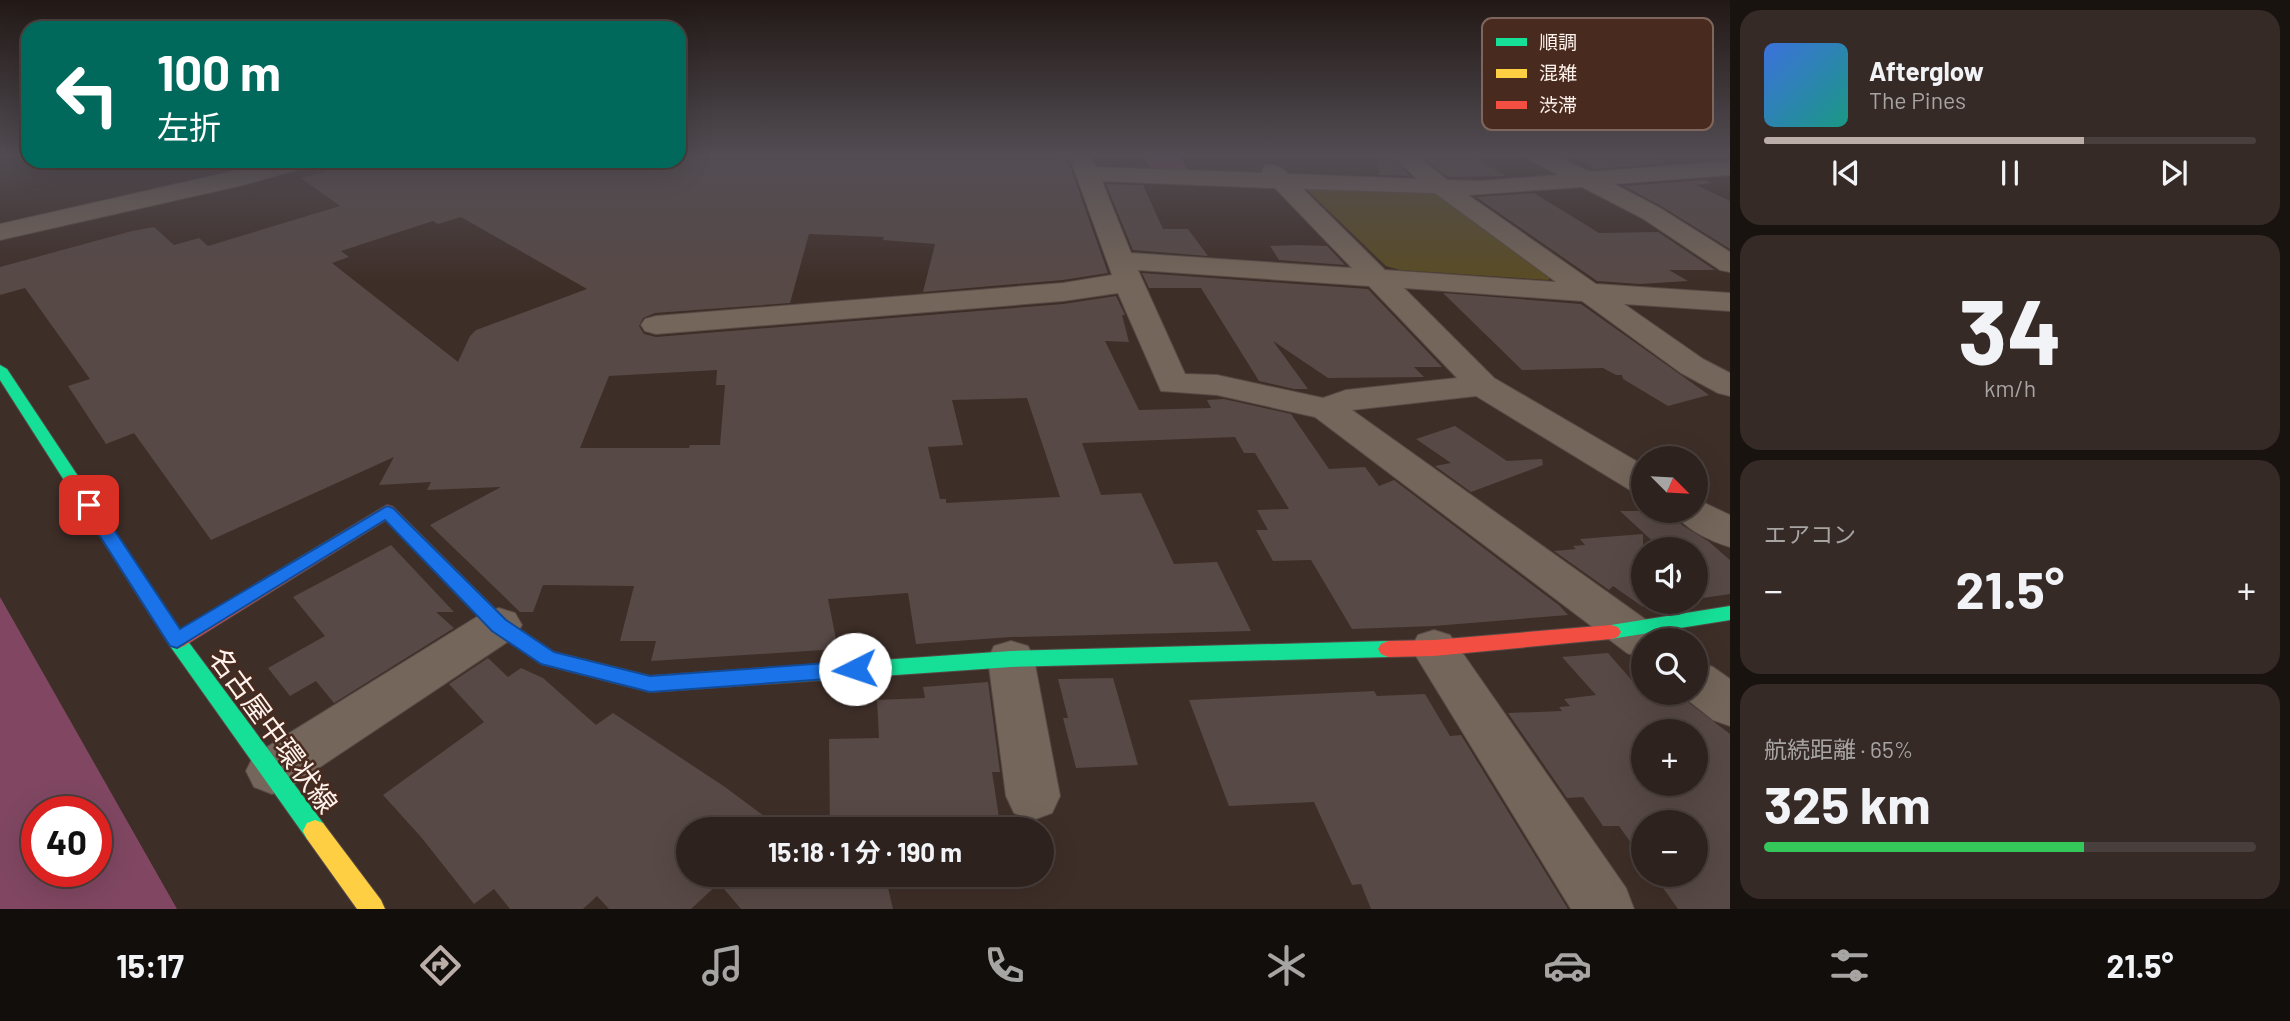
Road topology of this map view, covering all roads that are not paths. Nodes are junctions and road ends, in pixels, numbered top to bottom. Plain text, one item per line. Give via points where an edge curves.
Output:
1 (156, 197) edge
2 (1098, 197) edge
3 (1298, 197) edge
4 (1456, 197) edge
5 (1621, 197) edge
6 (0, 232) edge
7 (1730, 264) edge
8 (1126, 273) junction
9 (1377, 277) junction
10 (1592, 293) junction
11 (1730, 302) edge
12 (656, 325) dead end
13 (0, 369) edge
14 (1482, 385) junction
15 (1730, 386) edge
16 (1327, 409) junction
17 (1631, 474) edge
18 (1708, 520) edge
19 (1730, 533) edge
20 (1730, 613) edge
21 (499, 625) junction
22 (1666, 628) edge
23 (1631, 631) edge
24 (1631, 635) edge
25 (177, 641) junction
26 (1434, 648) junction
27 (1011, 659) junction
28 (1708, 689) edge
29 (1730, 706) edge
30 (272, 771) junction
31 (1033, 796) dead end
32 (372, 909) edge
33 (1605, 909) edge

1 - 6 street
2 - 8 street
3 - 9 street
4 - 10 street
5 - 7 street
8 - 9 street
8 - 12 street via 1109,284 1063,292
8 - 16 street via 1173,384 1217,385
9 - 10 street
9 - 14 street
10 - 11 street
10 - 15 street via 1692,366
13 - 25 street, 名古屋中環状線
14 - 16 street via 1346,400
14 - 17 street
16 - 23 street
18 - 19 street
20 - 22 street
21 - 25 street via 387,512
21 - 27 street via 548,658 650,684
21 - 30 street
24 - 26 street
25 - 30 street, 名古屋中環状線
26 - 27 street
26 - 33 street
27 - 31 street
28 - 29 street
30 - 32 street, 名古屋中環状線

